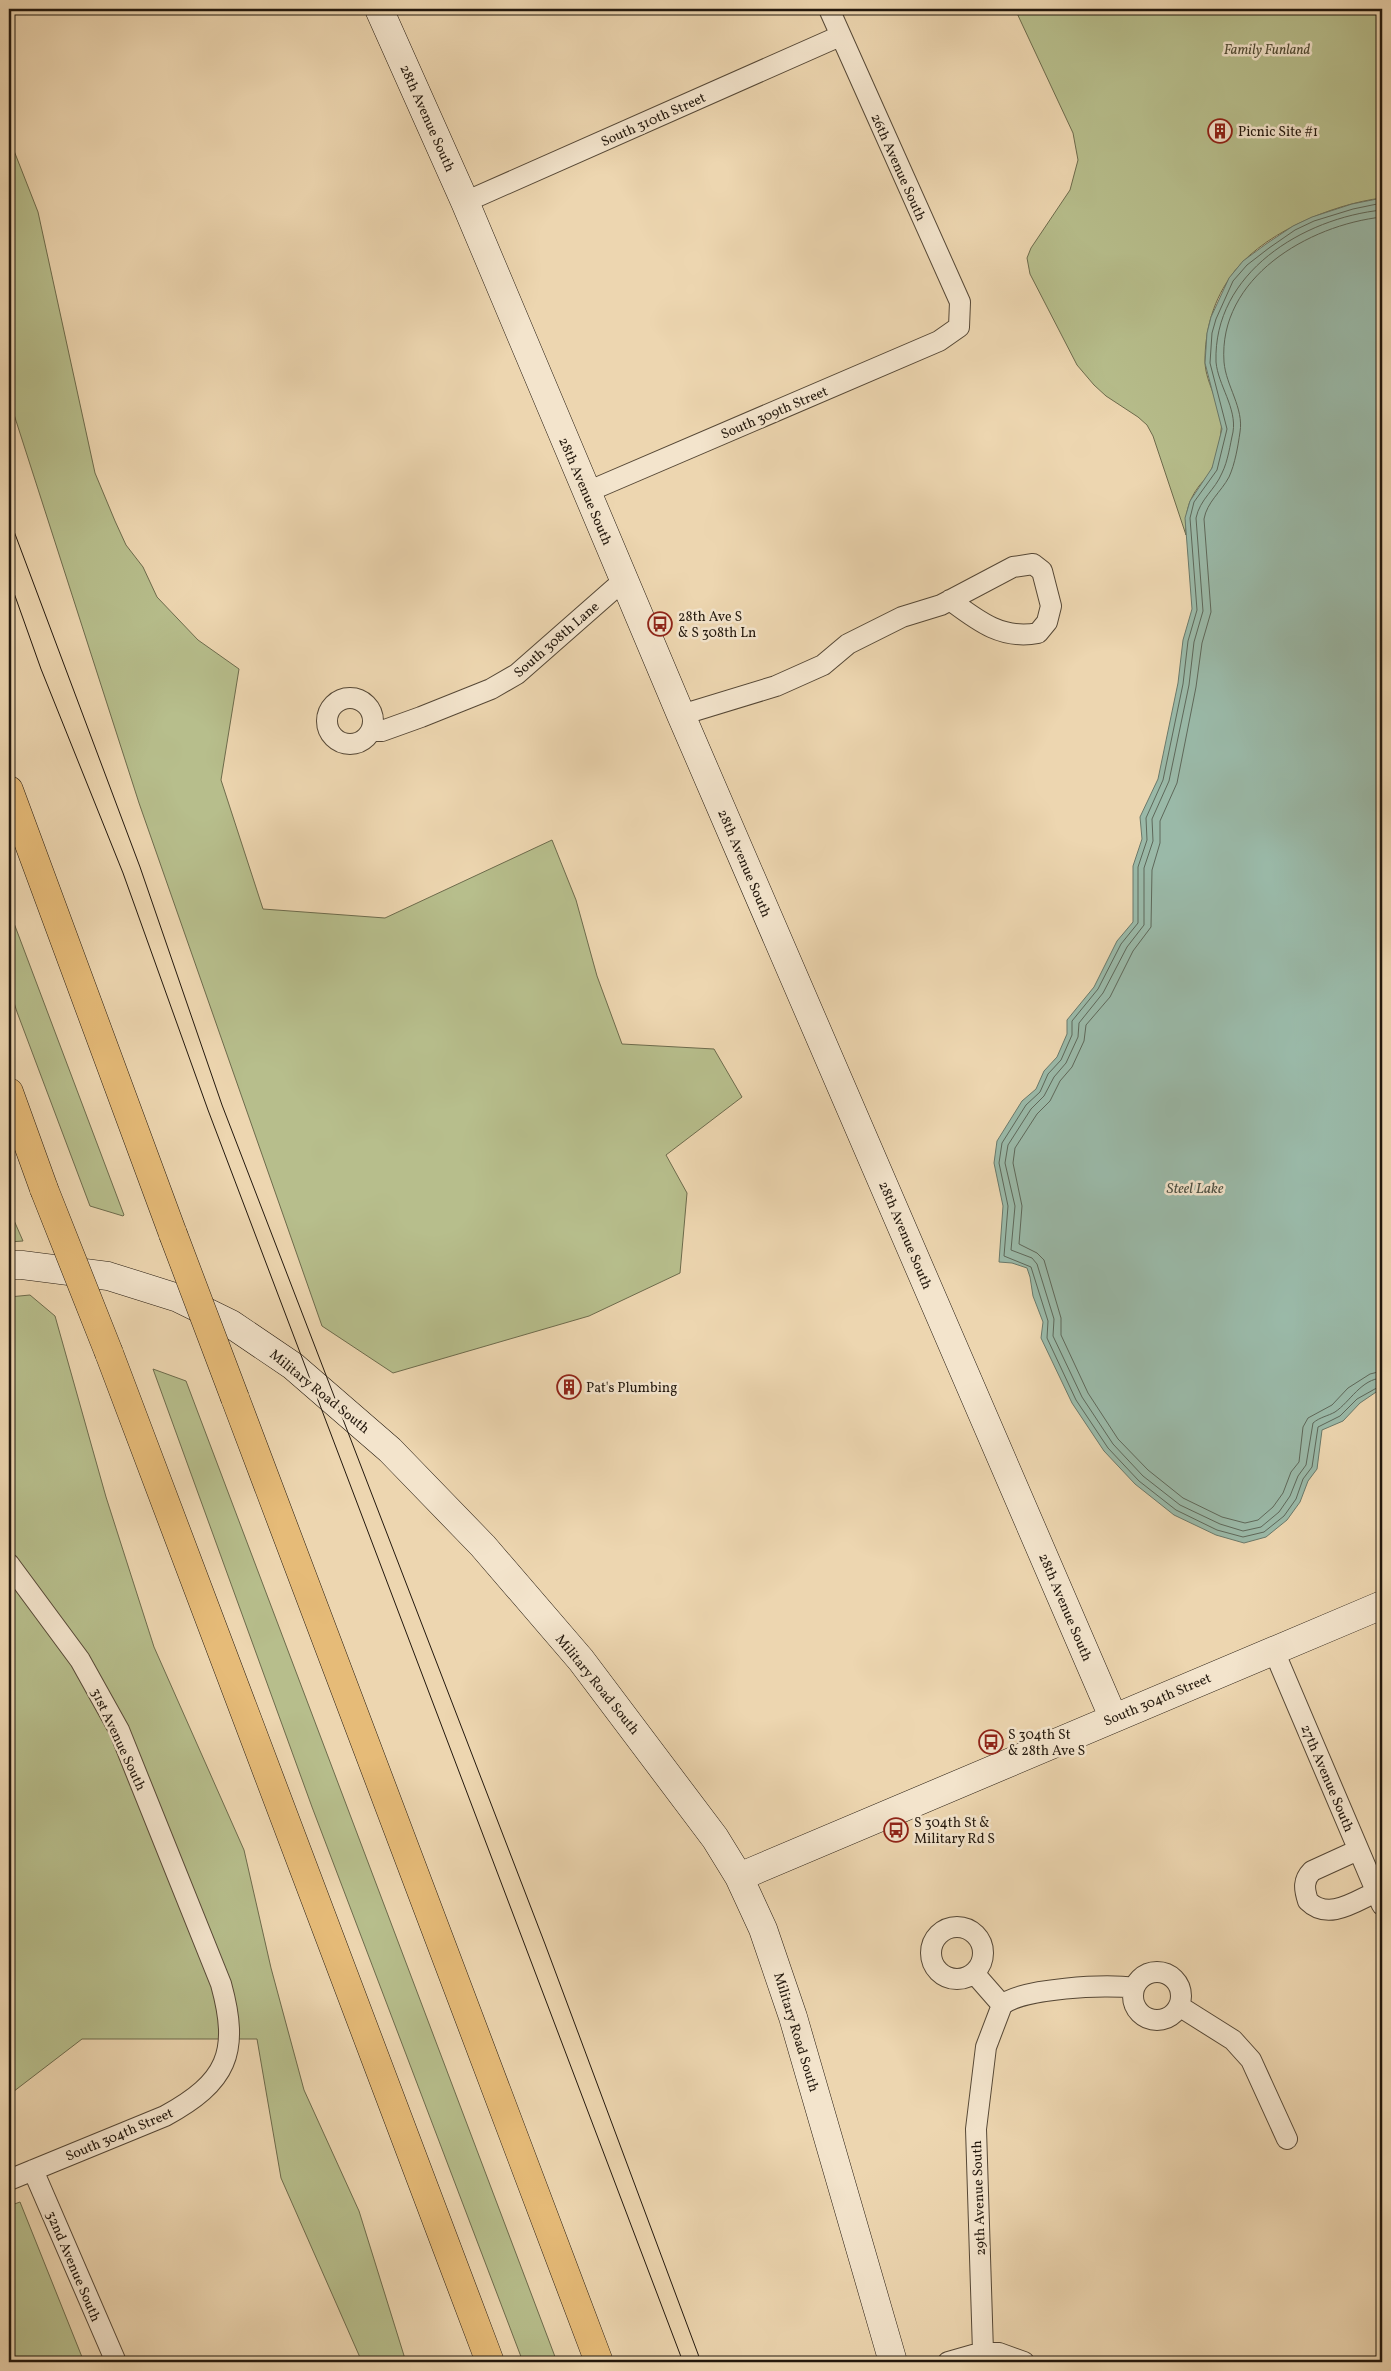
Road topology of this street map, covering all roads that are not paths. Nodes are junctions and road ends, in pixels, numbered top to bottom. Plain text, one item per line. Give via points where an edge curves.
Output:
1 (379, 9) edge
2 (829, 9) edge
3 (840, 36) junction
4 (465, 202) junction
5 (959, 327) joint
6 (587, 492) junction
7 (624, 580) junction
8 (950, 600) junction
9 (681, 715) junction
10 (371, 731) dead end
11 (9, 790) edge
12 (9, 1092) edge
13 (9, 1265) edge
14 (9, 1564) edge
15 (1382, 1605) edge
16 (1274, 1651) junction
17 (1113, 1717) junction
18 (1358, 1850) junction
19 (739, 1877) junction
20 (1379, 1899) edge
21 (200, 1929) joint
22 (974, 1973) dead end
23 (1134, 1988) junction
24 (1002, 2005) junction
25 (1179, 2006) junction
26 (1287, 2139) dead end
27 (33, 2170) junction
28 (9, 2180) edge
29 (983, 2352) junction
30 (116, 2362) edge
31 (490, 2362) edge
32 (599, 2362) edge
33 (893, 2362) edge
34 (948, 2362) edge
35 (1024, 2362) edge

1 - 4 street, 28th Avenue South
2 - 3 street, 26th Avenue South
3 - 4 street, South 310th Street
3 - 5 street, 26th Avenue South via 960,302
4 - 6 street, 28th Avenue South
5 - 6 street, South 309th Street via 939,341
6 - 7 street, 28th Avenue South
7 - 9 street, 28th Avenue South
7 - 10 street, South 308th Lane via 517,674 491,689 421,717 382,731
8 - 8 street via 980,623 1003,633 1024,636 1038,633 1047,622 1051,606 1042,570 1033,564 1013,567
8 - 9 street via 902,617 848,644 823,666 776,686
9 - 17 street, 28th Avenue South
11 - 32 highway, bridge
12 - 31 highway, bridge
13 - 19 street, Military Road South via 108,1276 178,1298 231,1324 293,1366 390,1450 488,1553 580,1660 715,1838
14 - 21 street, 31st Avenue South via 80,1660 119,1730
15 - 16 street, South 304th Street
16 - 17 street, South 304th Street
16 - 18 street, 27th Avenue South
17 - 19 street, South 304th Street
18 - 20 street, 27th Avenue South
18 - 20 street via 1312,1871 1306,1877 1304,1885 1308,1901 1320,1910 1334,1911
19 - 33 street, Military Road South via 778,1971
21 - 27 street, South 304th Street via 221,1984 229,2019 229,2048 216,2077 184,2105 165,2116
22 - 24 street
23 - 24 street via 1104,1986 1030,1994
23 - 25 street via 1137,2010 1149,2019 1171,2016
23 - 25 street via 1138,1981 1152,1972 1168,1975 1180,1987
24 - 29 street, 29th Avenue South via 986,2046 976,2129
25 - 26 street via 1234,2040 1251,2060
27 - 28 street, South 304th Street
27 - 30 street, 32nd Avenue South
29 - 34 street
29 - 35 street via 999,2353

